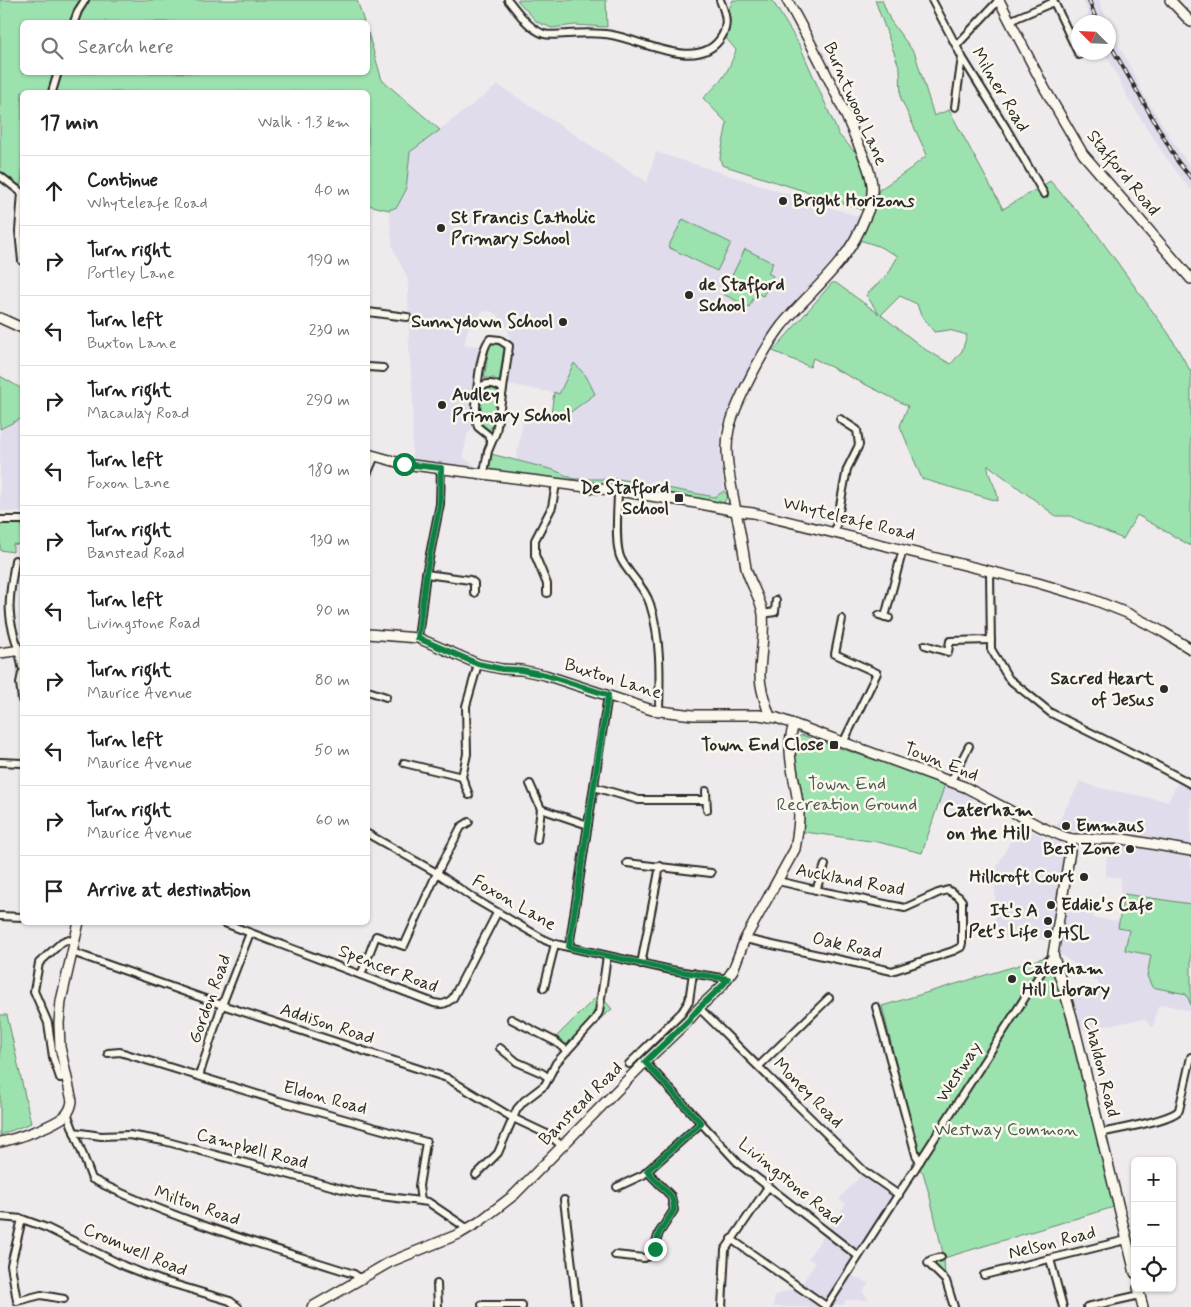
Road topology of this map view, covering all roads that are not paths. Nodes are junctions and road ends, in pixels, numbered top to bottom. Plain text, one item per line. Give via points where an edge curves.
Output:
1 (85, 0) edge
2 (508, 0) edge
3 (720, 0) edge
4 (787, 0) edge
5 (932, 0) edge
6 (999, 0) edge
7 (1170, 0) edge
8 (1054, 1) edge
9 (75, 20) edge
10 (1009, 21) junction
11 (1191, 22) edge
12 (1071, 38) edge
13 (957, 45) junction
14 (962, 56) junction
15 (57, 75) edge
16 (53, 90) edge
17 (955, 107) dead end
18 (0, 176) edge
19 (20, 191) edge
20 (1044, 194) dead end
21 (20, 224) edge
22 (20, 241) edge
23 (1191, 279) edge
24 (370, 312) edge
25 (407, 317) dead end
26 (0, 318) edge
27 (20, 327) edge
28 (370, 367) edge
29 (383, 368) dead end
30 (478, 388) junction
31 (503, 389) junction
32 (840, 419) dead end
33 (491, 442) junction
34 (371, 455) edge
35 (441, 468) junction
36 (484, 473) junction
37 (556, 484) junction
38 (618, 491) junction
39 (736, 512) junction
40 (0, 520) edge
41 (20, 520) edge
42 (835, 532) junction
43 (903, 549) junction
44 (14, 560) dead end
45 (990, 571) junction
46 (426, 574) junction
47 (474, 593) dead end
48 (547, 593) dead end
49 (776, 600) dead end
50 (763, 614) junction
51 (884, 617) dead end
52 (842, 620) dead end
53 (370, 634) edge
54 (418, 638) junction
55 (991, 640) junction
56 (925, 645) dead end
57 (20, 648) edge
58 (1191, 649) edge
59 (20, 650) edge
60 (0, 653) edge
61 (478, 664) junction
62 (370, 692) edge
63 (608, 695) junction
64 (386, 697) dead end
65 (659, 711) junction
66 (770, 717) junction
67 (794, 725) junction
68 (844, 743) junction
69 (969, 746) dead end
70 (0, 762) edge
71 (20, 763) edge
72 (404, 763) dead end
73 (462, 777) junction
74 (951, 781) junction
75 (530, 784) dead end
76 (1191, 784) edge
77 (594, 788) junction
78 (706, 790) dead end
79 (469, 795) dead end
80 (706, 800) junction
81 (541, 809) junction
82 (707, 810) dead end
83 (469, 822) dead end
84 (588, 825) junction
85 (370, 835) edge
86 (1072, 839) junction
87 (537, 840) dead end
88 (1191, 851) edge
89 (627, 863) dead end
90 (825, 865) dead end
91 (660, 866) junction
92 (437, 873) junction
93 (712, 873) dead end
94 (778, 880) junction
95 (816, 890) junction
96 (497, 913) junction
97 (0, 916) edge
98 (20, 917) edge
99 (77, 925) edge
100 (230, 925) edge
101 (250, 933) junction
102 (962, 938) joint
103 (745, 939) junction
104 (74, 941) junction
105 (555, 944) junction
106 (569, 947) junction
107 (72, 952) junction
108 (1053, 954) junction
109 (607, 956) junction
110 (641, 964) junction
111 (693, 974) junction
112 (361, 975) junction
113 (728, 979) junction
114 (544, 988) dead end
115 (829, 998) dead end
116 (222, 1006) junction
117 (876, 1007) dead end
118 (699, 1008) junction
119 (512, 1019) dead end
120 (500, 1048) dead end
121 (567, 1051) junction
122 (108, 1053) dead end
123 (1191, 1057) edge
124 (645, 1062) junction
125 (630, 1064) dead end
126 (759, 1066) junction
127 (199, 1076) junction
128 (66, 1078) junction
129 (549, 1078) junction
130 (68, 1114) junction
131 (512, 1118) junction
132 (701, 1123) junction
133 (74, 1132) junction
134 (1101, 1132) junction
135 (0, 1142) edge
136 (562, 1146) junction
137 (920, 1161) junction
138 (647, 1171) junction
139 (476, 1175) dead end
140 (617, 1187) dead end
141 (768, 1187) junction
142 (899, 1195) junction
143 (421, 1200) junction
144 (564, 1200) dead end
145 (0, 1216) edge
146 (22, 1219) junction
147 (468, 1229) junction
148 (731, 1239) junction
149 (1126, 1240) junction
150 (615, 1254) dead end
151 (858, 1256) junction
152 (941, 1257) dead end
153 (1131, 1258) edge
154 (1050, 1259) junction
155 (984, 1275) dead end
156 (361, 1279) junction
157 (437, 1284) dead end
158 (1139, 1292) edge
159 (64, 1298) dead end
160 (482, 1305) dead end
161 (238, 1307) edge
162 (312, 1307) edge
163 (438, 1307) edge
164 (522, 1307) edge
165 (577, 1307) edge
166 (722, 1307) edge
167 (826, 1307) edge
168 (954, 1307) edge
169 (1063, 1307) edge
170 (1086, 1307) edge
171 (1143, 1307) edge

1 - 9 street
2 - 3 street via 536,31 546,35 590,32 612,35 674,54 687,54 704,51 724,34 725,12
4 - 39 street, Burntwood Lane via 822,63 868,167 872,201 853,245 772,339 741,399 728,436
5 - 13 street, Milner Road
6 - 10 street, Stafford Road
6 - 13 street
7 - 11 street
8 - 10 street
8 - 12 street
10 - 23 street, Stafford Road via 1083,154
13 - 14 street, Milner Road
14 - 17 street
14 - 20 street, Milner Road
15 - 16 street
18 - 19 street
21 - 22 street
24 - 25 street
26 - 27 street
28 - 29 street
30 - 31 street via 489,384
30 - 31 street via 486,344 495,338 509,346
30 - 33 street via 476,422
31 - 33 street via 496,432
32 - 42 street via 857,430 859,445 847,470
33 - 36 street
34 - 35 street, Whyteleafe Road via 404,464
35 - 36 street, Whyteleafe Road
35 - 46 street via 440,504
36 - 37 street, Whyteleafe Road
37 - 38 street, Whyteleafe Road
37 - 48 street via 552,507 535,540 535,555 547,584
38 - 39 street, Whyteleafe Road
38 - 65 street via 618,552 645,593 654,619 660,675
39 - 42 street, Whyteleafe Road
39 - 50 street, Burntwood Lane via 748,574
40 - 41 street
42 - 43 street, Whyteleafe Road
43 - 45 street, Whyteleafe Road
43 - 51 street
44 - 57 street via 10,614
45 - 55 street
45 - 58 street, Whyteleafe Road via 1089,598 1127,613
46 - 47 street via 470,580 474,583
46 - 54 street
49 - 50 street via 775,612
50 - 66 street, Burntwood Lane via 760,677
52 - 68 street via 835,654 877,673
53 - 54 street, Buxton Lane
54 - 61 street, Buxton Lane
55 - 56 street via 950,641 948,652
55 - 76 street via 991,649 1010,680 1050,713
59 - 60 street
61 - 63 street, Buxton Lane via 546,675
61 - 73 street via 466,706 467,754
62 - 64 street
63 - 65 street, Buxton Lane
63 - 77 street
65 - 66 street, Buxton Lane
66 - 67 street, Buxton Lane
67 - 68 street, Town End
67 - 94 street, Banstead Road via 790,747 798,834 795,849
68 - 74 street, Town End
69 - 74 street
70 - 71 street
72 - 73 street
73 - 79 street
74 - 86 street, Town End via 1041,827
75 - 81 street
77 - 80 street via 639,800
77 - 84 street
78 - 80 street
80 - 82 street
81 - 84 street
81 - 87 street
83 - 92 street via 461,827
84 - 106 street
85 - 92 street, Foxon Lane
86 - 88 street via 1123,839
86 - 108 street, Chaldon Road
89 - 91 street
90 - 95 street
91 - 93 street
91 - 110 street
92 - 96 street, Foxon Lane
92 - 112 street via 404,946 376,936
94 - 95 street, Auckland Road
94 - 103 street, Banstead Road
95 - 102 street, Auckland Road via 905,908 948,890 962,901
96 - 105 street, Foxon Lane
96 - 112 street, Spencer Road via 453,998 447,1003 434,1003
97 - 98 street
99 - 104 street
100 - 101 street, Spencer Road
101 - 112 street, Spencer Road
101 - 116 street, Gordon Road
102 - 103 street, Oak Road via 958,949 892,971
103 - 113 street, Banstead Road
104 - 107 street
104 - 128 street via 62,942 39,963 34,991 48,1023 60,1078
105 - 106 street, Foxon Lane
105 - 114 street
106 - 109 street, Foxon Lane
107 - 116 street, Addison Road
107 - 128 street via 59,1023
108 - 134 street, Chaldon Road
108 - 137 street, Westway
109 - 110 street, Foxon Lane
109 - 121 street via 598,1012 590,1027
110 - 111 street, Foxon Lane
111 - 113 street, Foxon Lane
111 - 125 street via 689,1001 682,1012
113 - 118 street, Banstead Road
115 - 126 street
116 - 127 street, Gordon Road
116 - 131 street, Addison Road via 447,1078
117 - 137 street
118 - 124 street, Banstead Road
118 - 126 street, Money Road
119 - 121 street
120 - 129 street via 517,1062
121 - 129 street via 556,1062
122 - 127 street, Eldon Road via 120,1052
123 - 134 street via 1176,1113
124 - 132 street, Livingstone Road
124 - 136 street, Banstead Road
126 - 142 street, Money Road via 864,1170
127 - 143 street, Eldon Road via 426,1142
128 - 130 street via 72,1101
129 - 131 street via 524,1101
130 - 133 street, Milton Road
130 - 135 street via 60,1120
131 - 136 street, Addison Road via 549,1135
131 - 139 street via 498,1153
132 - 138 street
132 - 141 street, Livingstone Road via 739,1164
133 - 143 street, Campbell Road via 164,1141 357,1193
133 - 156 street, Milton Road via 92,1179 179,1216
134 - 149 street, Chaldon Road
136 - 147 street, Banstead Road via 514,1195
137 - 142 street, Westway
138 - 140 street
138 - 150 street via 671,1196 674,1210 659,1233 652,1255 644,1258
141 - 148 street
141 - 151 street, Livingstone Road
142 - 151 street, Westway
143 - 147 street via 434,1205
144 - 165 street
145 - 146 street, Cromwell Road
146 - 159 street via 11,1265 17,1301 41,1294
146 - 161 street, Cromwell Road via 48,1228 124,1266 230,1301
147 - 156 street, Banstead Road via 390,1262
148 - 166 street via 723,1257
148 - 167 street
149 - 153 street, Chaldon Road
149 - 154 street, Nelson Road
151 - 167 street, Westway
152 - 168 street via 926,1262 946,1281
154 - 155 street, Nelson Road
154 - 169 street
156 - 162 street, Banstead Road
157 - 163 street
158 - 170 street
158 - 171 street
160 - 164 street

